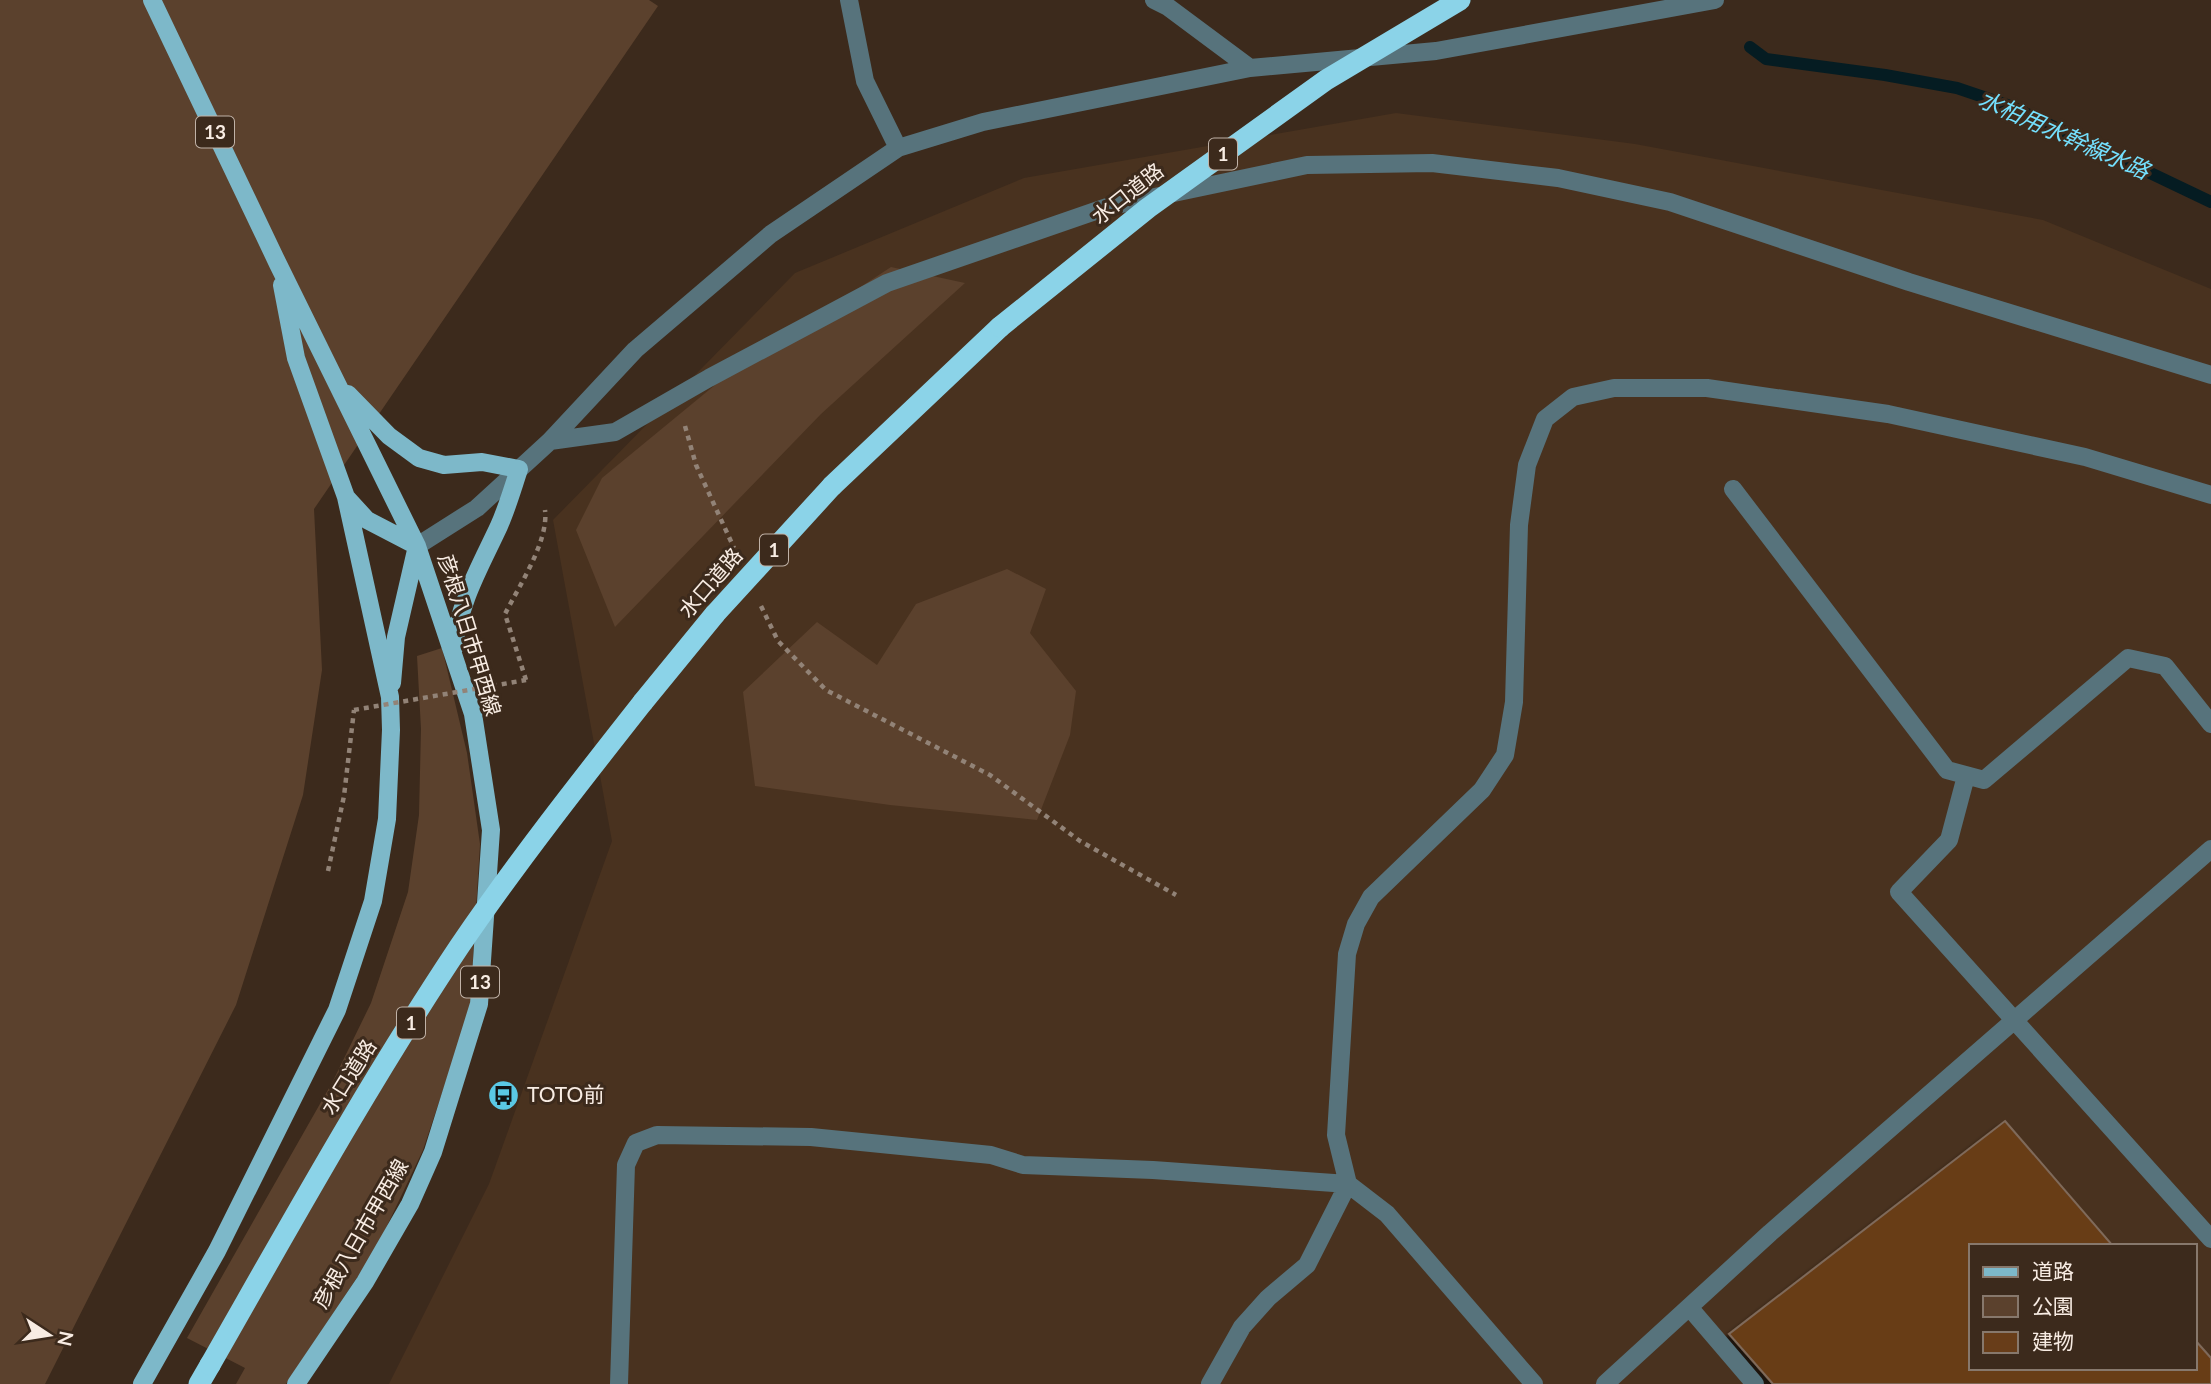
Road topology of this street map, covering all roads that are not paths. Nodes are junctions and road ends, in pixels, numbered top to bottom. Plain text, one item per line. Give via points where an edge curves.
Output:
1 (152, 0) edge
2 (849, 0) edge
3 (1154, 0) edge
4 (1460, 0) edge
5 (1716, 0) edge
6 (1250, 68) junction
7 (898, 148) junction
8 (278, 264) junction
9 (2211, 375) edge
10 (339, 384) junction
11 (550, 441) junction
12 (519, 469) junction
13 (1733, 489) dead end
14 (2211, 495) edge
15 (346, 497) junction
16 (417, 546) junction
17 (453, 655) junction
18 (390, 697) junction
19 (2211, 724) edge
20 (1966, 776) junction
21 (2211, 849) edge
22 (2016, 1021) junction
23 (1348, 1184) junction
24 (2211, 1239) edge
25 (1689, 1307) junction
26 (205, 1375) edge
27 (142, 1384) edge
28 (296, 1384) edge
29 (619, 1384) edge
30 (1210, 1384) edge
31 (1534, 1384) edge
32 (1605, 1384) edge
33 (1755, 1384) edge

1 - 8 main road, 彦根八日市甲西線 / 13
2 - 7 street via 865,81
3 - 6 street
4 - 26 highway, 水口道路 / 1, bridge via 1326,80 1148,208 1000,327 832,486 715,614 539,833 459,948 355,1112
5 - 6 street via 1436,51
6 - 7 street via 983,122
7 - 11 street via 771,234 635,350
8 - 10 main road, 彦根八日市甲西線 / 13
8 - 15 main road, 彦根八日市甲西線 / 13 via 296,358
9 - 11 street via 1670,202 1558,178 1432,163 1307,165 1107,207 887,283 615,432
10 - 12 main road, 13 via 389,436 419,458 444,465 482,462
10 - 16 main road, 彦根八日市甲西線 / 13
11 - 12 street
12 - 16 street via 477,508
12 - 17 main road via 500,523 470,584 457,623
13 - 20 street via 1947,770
14 - 23 street via 2085,457 1888,414 1707,388 1614,388 1573,397 1545,419 1527,465 1518,525 1514,702 1505,755 1482,790 1371,897 1347,954 1336,1135
15 - 16 main road, 13 via 367,520
15 - 18 main road, 彦根八日市甲西線 / 13
16 - 17 main road, 彦根八日市甲西線 / 13
16 - 18 main road, 13 via 396,637
17 - 28 main road, 彦根八日市甲西線 / 13 via 473,714 491,830 479,1004 433,1152 410,1204 365,1282
18 - 27 main road, 彦根八日市甲西線 / 13 via 383,846 373,901 337,1010 217,1251
19 - 20 street via 2165,666 2128,658 1983,780
20 - 22 street via 1950,839 1899,892
21 - 22 street
22 - 24 street
22 - 25 street
23 - 29 street via 1023,1165 991,1155 811,1138 657,1135 636,1143 626,1165
23 - 30 street via 1307,1265 1242,1327
23 - 31 street via 1387,1214
25 - 32 street
25 - 33 street

